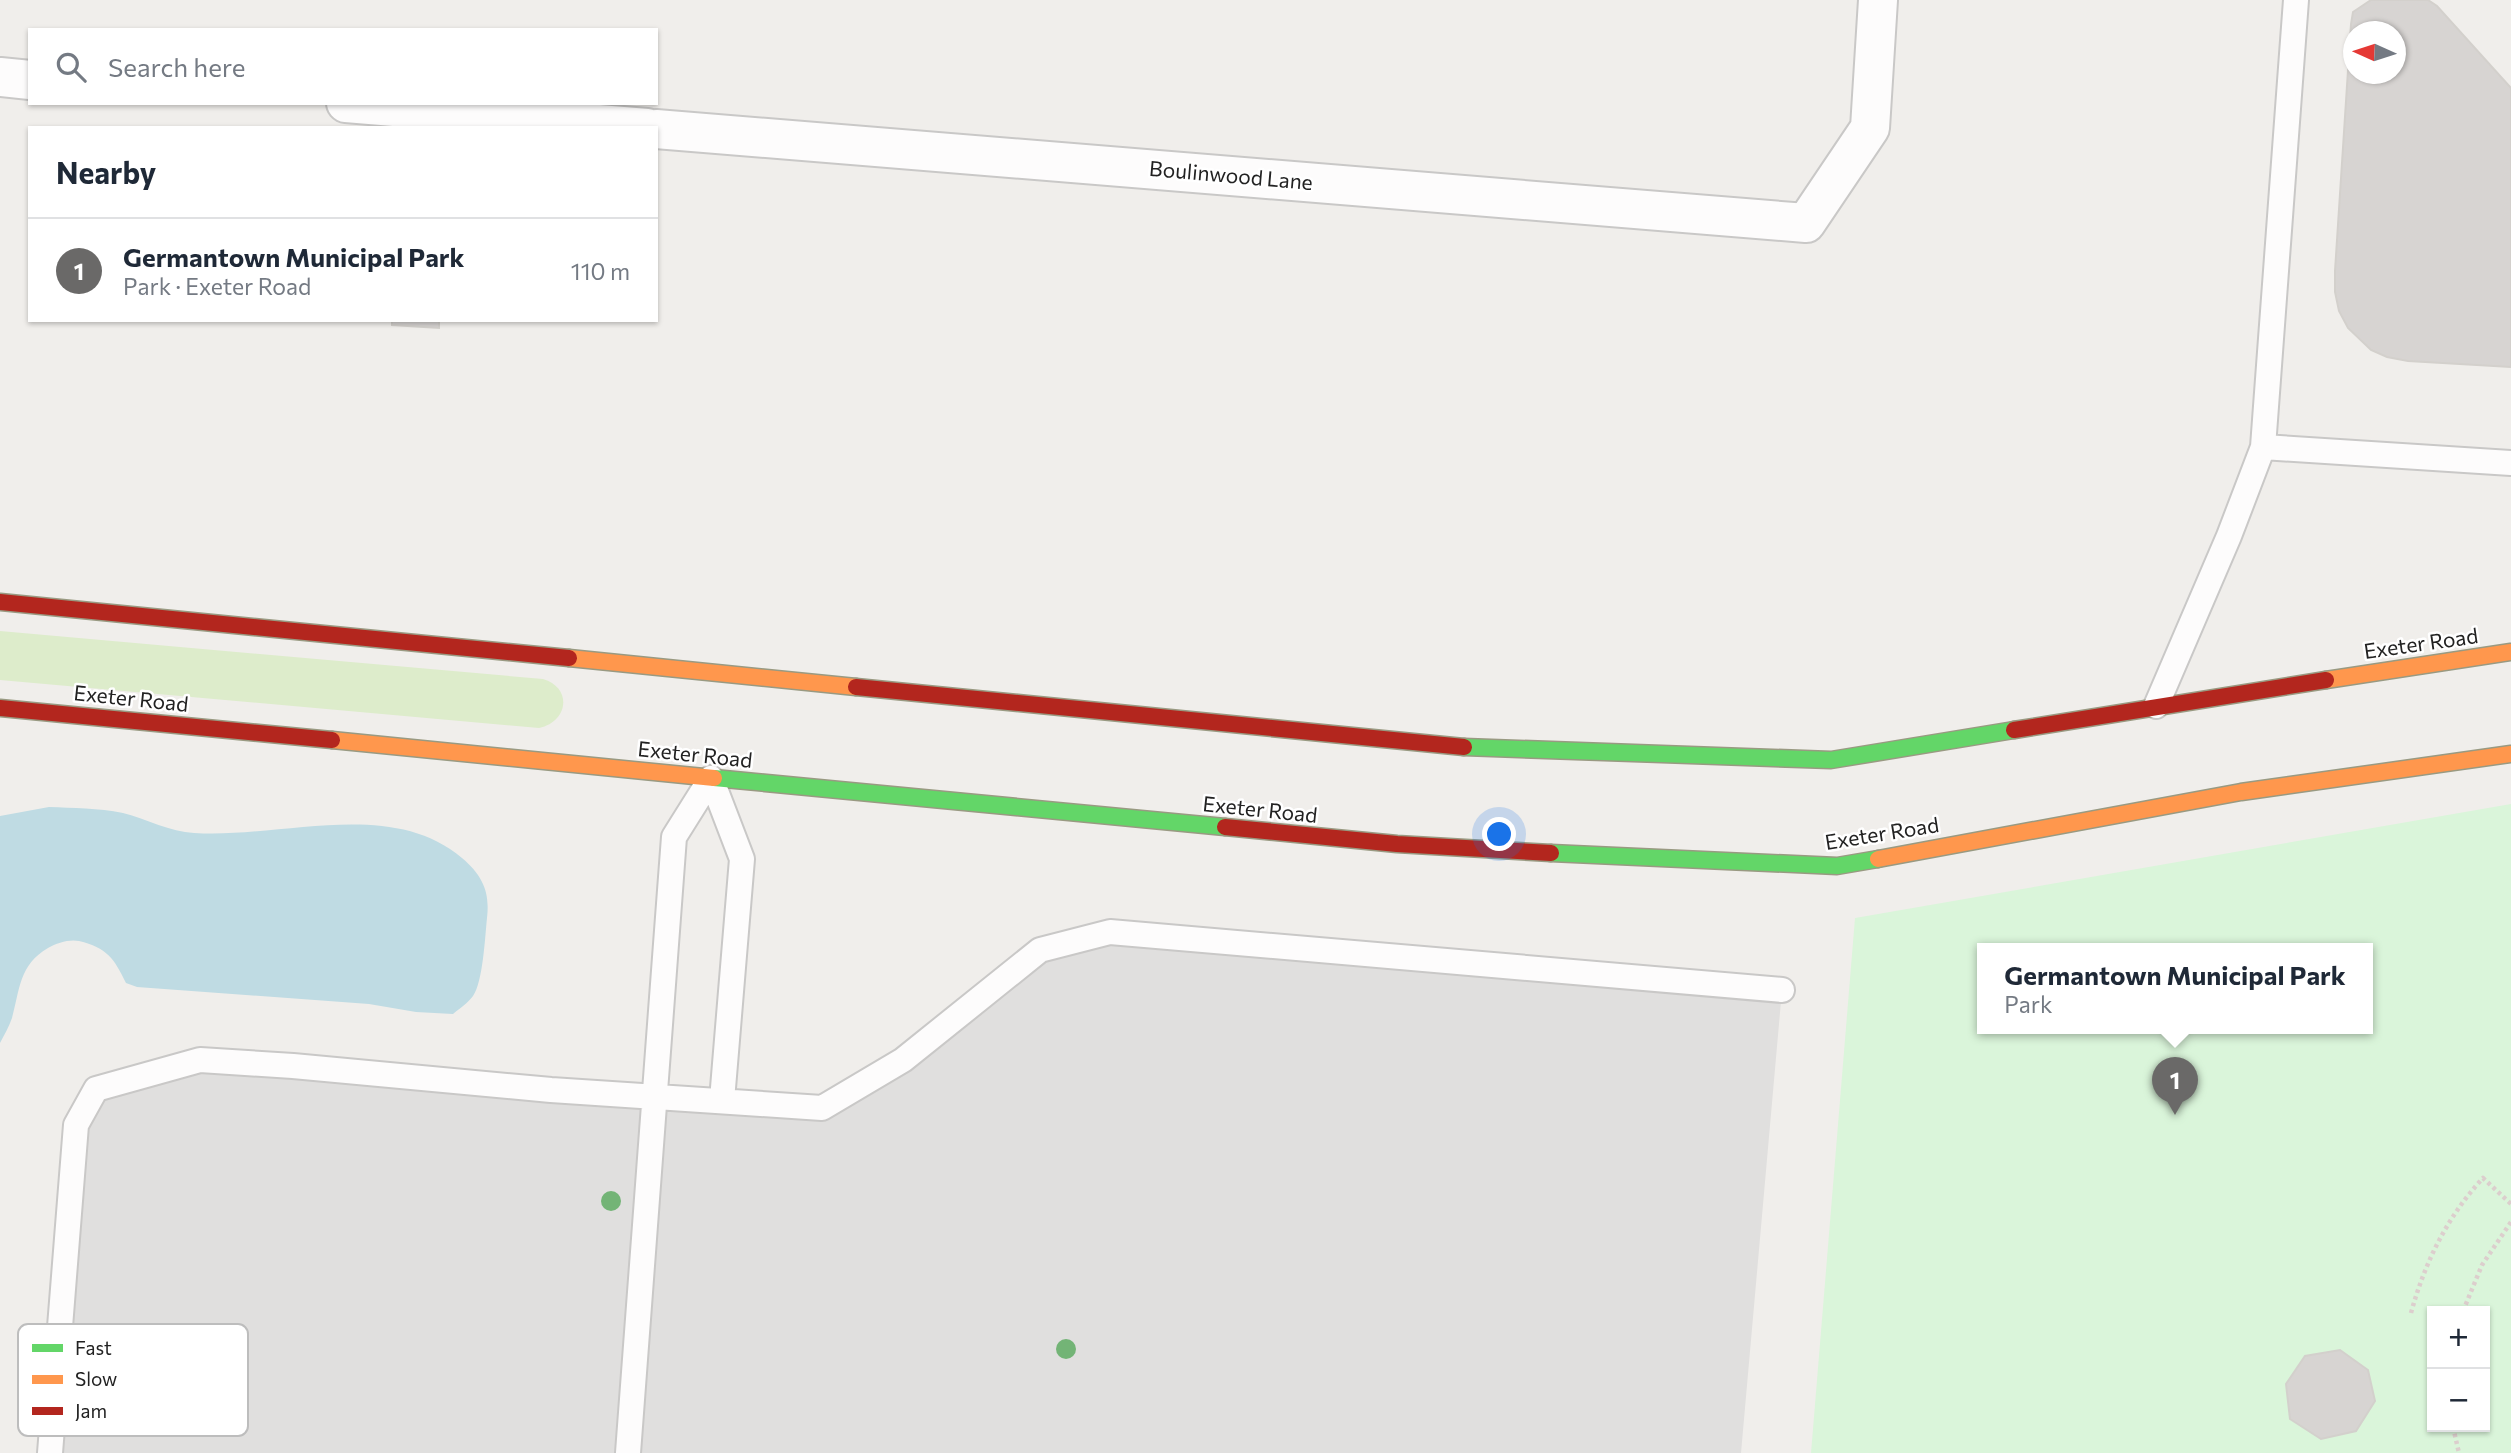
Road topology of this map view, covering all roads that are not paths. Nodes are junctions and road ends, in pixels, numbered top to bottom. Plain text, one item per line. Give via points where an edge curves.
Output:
1 (1878, 0) edge
2 (2296, 0) edge
3 (0, 78) edge
4 (28, 80) edge
5 (370, 105) edge
6 (623, 126) edge
7 (658, 128) edge
8 (2263, 447) junction
9 (2511, 463) edge
10 (0, 602) edge
11 (2511, 652) edge
12 (2156, 706) junction
13 (0, 708) edge
14 (2511, 754) edge
15 (711, 778) junction
16 (1782, 990) dead end
17 (654, 1096) junction
18 (722, 1100) junction
19 (60, 1324) edge
20 (628, 1453) edge

1 - 7 street, Boulinwood Lane via 1870,128 1806,223
2 - 8 lane
3 - 4 street
5 - 6 street
8 - 9 lane
8 - 12 lane
10 - 12 street, Exeter Road via 1488,749 1831,760
11 - 12 street, Exeter Road
13 - 15 street, Exeter Road
14 - 15 street, Exeter Road via 2241,792 1837,866 1397,844
15 - 17 lane via 674,837
15 - 18 lane via 742,859
16 - 18 lane via 1110,932 1040,950 903,1059 822,1108
17 - 18 lane
17 - 19 lane via 200,1060 96,1089 76,1125
17 - 20 lane

